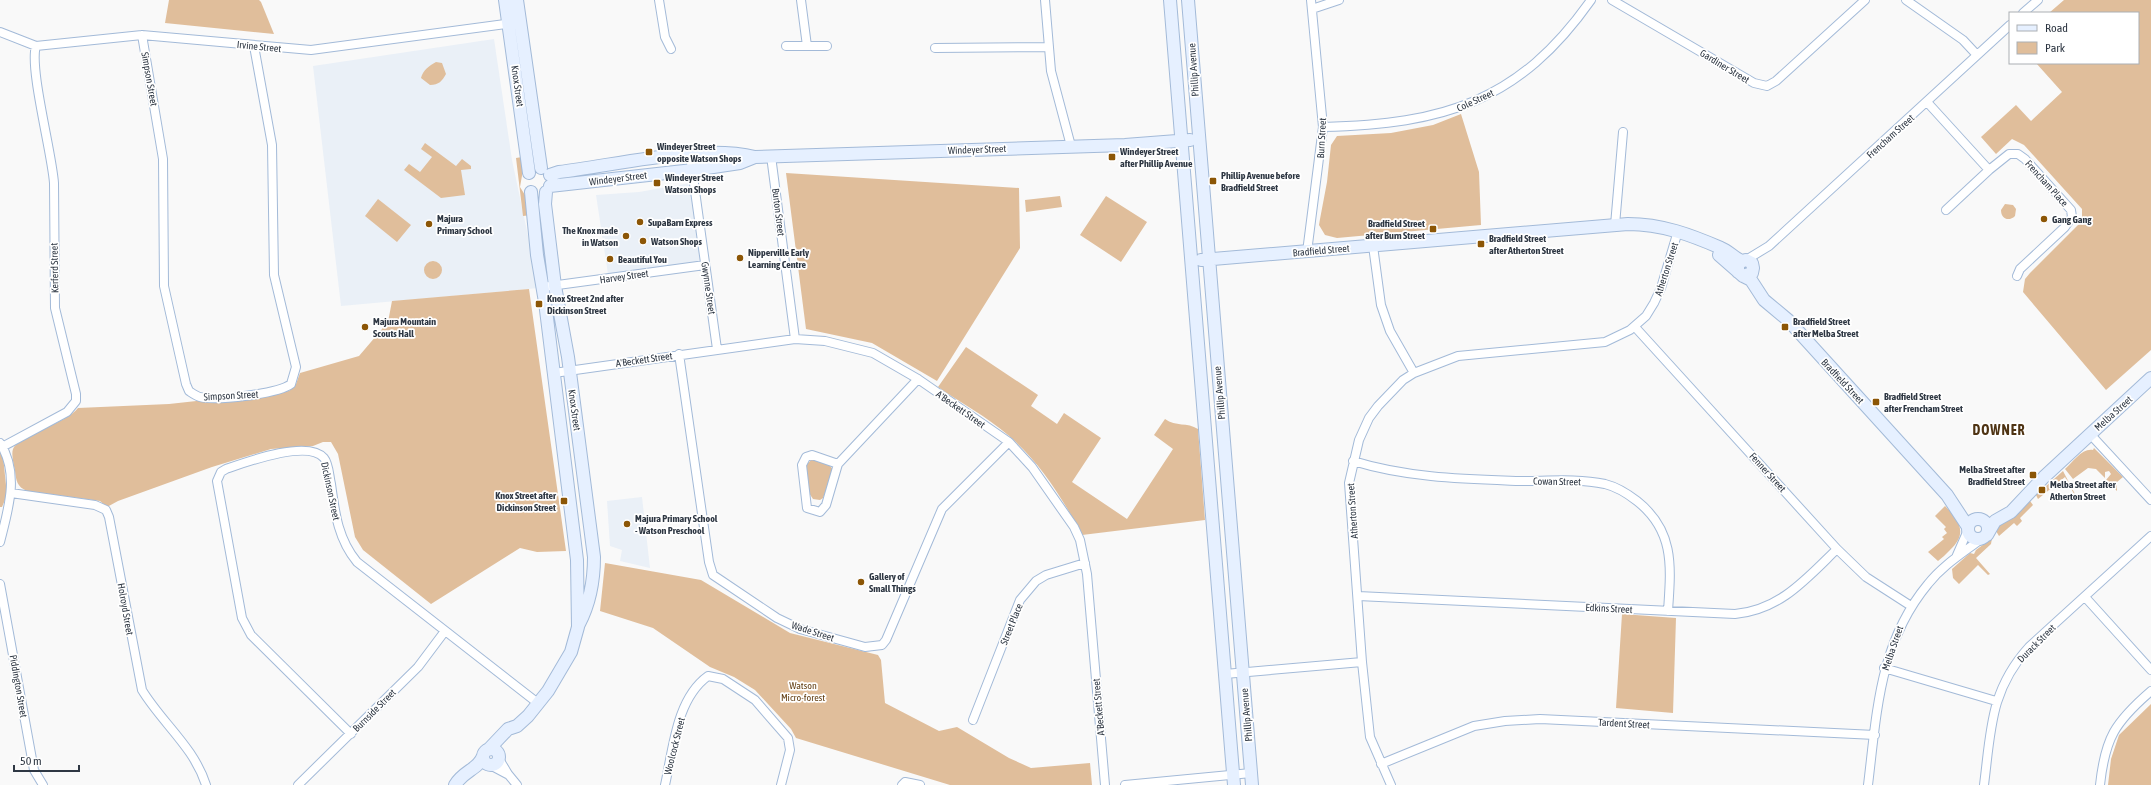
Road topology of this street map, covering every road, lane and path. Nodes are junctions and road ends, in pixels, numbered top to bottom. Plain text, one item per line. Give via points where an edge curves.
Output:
1 (505, 0) edge
2 (517, 0) edge
3 (659, 0) edge
4 (801, 0) edge
5 (1045, 0) edge
6 (1170, 0) edge
7 (1188, 0) edge
8 (1312, 0) edge
9 (1339, 0) edge
10 (1591, 0) edge
11 (1612, 0) edge
12 (1865, 0) edge
13 (1906, 0) edge
14 (2038, 0) edge
15 (1312, 9) junction
16 (2024, 12) edge
17 (514, 23) junction
18 (2009, 26) edge
19 (0, 32) edge
20 (142, 35) junction
21 (36, 46) junction
22 (254, 46) junction
23 (786, 46) dead end
24 (807, 46) junction
25 (827, 46) dead end
26 (1049, 47) junction
27 (936, 48) dead end
28 (671, 49) dead end
29 (1977, 55) junction
30 (1927, 102) junction
31 (1323, 127) junction
32 (1623, 132) dead end
33 (1199, 139) junction
34 (1182, 140) junction
35 (1071, 146) junction
36 (690, 155) junction
37 (771, 156) junction
38 (755, 157) junction
39 (693, 170) junction
40 (1990, 170) junction
41 (529, 173) junction
42 (547, 180) junction
43 (531, 192) junction
44 (1946, 210) dead end
45 (1614, 226) junction
46 (1678, 231) junction
47 (1373, 246) junction
48 (1307, 252) junction
49 (1191, 260) junction
50 (1209, 260) junction
51 (705, 265) junction
52 (1746, 268) junction
53 (2017, 276) dead end
54 (549, 287) junction
55 (1635, 327) junction
56 (795, 340) junction
57 (717, 349) junction
58 (679, 354) junction
59 (569, 370) junction
60 (554, 372) junction
61 (1414, 373) junction
62 (2151, 378) edge
63 (918, 379) junction
64 (2090, 434) junction
65 (1008, 442) junction
66 (1, 445) edge
67 (1353, 461) junction
68 (838, 464) junction
69 (11, 493) junction
70 (1947, 495) junction
71 (2022, 497) junction
72 (2151, 500) edge
73 (1980, 519) junction
74 (1968, 529) junction
75 (2151, 536) edge
76 (1984, 537) junction
77 (0, 542) edge
78 (1837, 549) junction
79 (1957, 555) junction
80 (1085, 563) junction
81 (0, 584) edge
82 (1358, 596) junction
83 (2085, 597) junction
84 (1911, 606) junction
85 (1668, 611) junction
86 (578, 627) junction
87 (445, 631) junction
88 (1362, 662) junction
89 (1884, 668) junction
90 (2151, 670) edge
91 (1242, 672) junction
92 (1225, 674) junction
93 (2151, 691) edge
94 (1996, 701) junction
95 (538, 704) junction
96 (972, 720) dead end
97 (351, 734) junction
98 (1874, 735) junction
99 (492, 759) junction
100 (1381, 764) junction
101 (1251, 779) edge
102 (1234, 780) edge
103 (43, 785) edge
104 (206, 785) edge
105 (298, 785) edge
106 (456, 785) edge
107 (517, 785) edge
108 (664, 785) edge
109 (781, 785) edge
110 (902, 785) edge
111 (920, 785) edge
112 (1105, 785) edge
113 (1125, 785) edge
114 (1391, 785) edge
115 (1868, 785) edge
116 (1984, 785) edge
117 (2100, 785) edge

1 - 17 street, Knox Street
2 - 17 street, Knox Street
3 - 28 street via 665,37
4 - 24 street
5 - 26 street
6 - 34 street, Phillip Avenue
7 - 33 street, Phillip Avenue
8 - 15 street, Burn Street
9 - 15 street
10 - 31 street, Cole Street via 1557,44 1537,62 1504,86 1476,101 1454,110 1417,119
11 - 12 street, Gardiner Street via 1754,83 1767,86 1776,81
13 - 29 street via 1963,40
14 - 16 street
15 - 31 street, Burn Street
17 - 22 street, Irvine Street via 322,50
17 - 41 street, Knox Street
17 - 42 street, Knox Street
18 - 29 street, Frencham Street
19 - 21 street, Irvine Street
20 - 21 street, Irvine Street
20 - 22 street, Irvine Street
20 - 22 street, Simpson Street via 163,159 164,286 186,384 189,391 200,397 243,396 278,391 291,384 296,367 274,275 273,164
21 - 66 street, Kerferd Street via 35,69 54,183 55,308 76,401 67,412
23 - 24 street
24 - 25 street
26 - 27 street
26 - 35 street via 1051,71
29 - 30 street, Frencham Street
30 - 40 street
30 - 52 street, Frencham Street
31 - 48 street, Burn Street
32 - 45 street
33 - 34 street, Windeyer Street
33 - 50 street, Phillip Avenue
34 - 35 street, Windeyer Street
34 - 49 street, Phillip Avenue
35 - 37 street, Windeyer Street
36 - 38 street, Windeyer Street via 735,152
36 - 39 street, Gwynne Street
36 - 42 street, Windeyer Street via 559,172
37 - 38 street, Windeyer Street
37 - 56 street, Burton Street
38 - 39 street, Windeyer Street via 740,163
39 - 42 street, Windeyer Street
39 - 51 street, Gwynne Street
40 - 44 street, Frencham Place
40 - 53 street, Frencham Place via 2009,154 2018,154 2026,159 2071,210 2072,217 2065,227 2020,269
41 - 42 street via 534,169
41 - 43 street, Knox Street via 525,182
42 - 43 street via 538,194
42 - 54 street, Knox Street via 545,204
43 - 54 street, Knox Street via 537,255
45 - 46 street, Bradfield Street via 1648,225
45 - 47 street, Bradfield Street
46 - 52 street, Bradfield Street via 1722,248
46 - 55 street, Atherton Street via 1661,288 1654,303
47 - 48 street, Bradfield Street
47 - 61 street via 1381,305 1390,331
48 - 50 street, Bradfield Street
49 - 50 street, Bradfield Street
49 - 92 street, Phillip Avenue
50 - 91 street, Phillip Avenue
51 - 54 street, Harvey Street
51 - 57 street, Gwynne Street
52 - 70 street, Bradfield Street via 1761,283 1788,320
54 - 59 street, Knox Street
54 - 60 street, Knox Street
55 - 61 street, Atherton Street via 1605,342 1458,356
55 - 78 street, Fenner Street
56 - 57 street, A'Beckett Street
56 - 63 street, A'Beckett Street via 825,341 873,353
57 - 58 street, A'Beckett Street
58 - 59 street, A'Beckett Street
58 - 65 street, Wade Street via 713,575 789,624 852,644 874,646 882,645 886,640 942,509
59 - 60 street, A'Beckett Street
59 - 86 street, Knox Street via 594,557 592,589
60 - 86 street, Knox Street via 578,560
61 - 67 street, Atherton Street via 1388,394 1369,418
62 - 64 street, Melba Street
63 - 65 street, A'Beckett Street
63 - 68 street
64 - 71 street, Melba Street
64 - 72 street
65 - 80 street, A'Beckett Street via 1032,467 1074,527
66 - 69 street via 8,462
67 - 82 street, Atherton Street via 1349,483
67 - 85 street, Cowan Street via 1420,476 1522,481 1569,480 1606,484 1621,490 1646,509 1656,520 1663,534 1670,562
68 - 68 street via 826,505 820,512 807,508 802,465 806,457 812,455
69 - 77 street
69 - 104 street, Holroyd Street via 95,505 106,510 142,690 194,758
70 - 73 street, Bradfield Street
70 - 74 street, Bradfield Street
71 - 73 street, Melba Street via 2009,502 1996,513
71 - 76 street, Melba Street via 2010,512 1995,521
73 - 74 street via 1971,521
73 - 76 street via 1988,525
74 - 76 street via 1972,537
74 - 79 street, Melba Street
75 - 83 street, Durack Street
76 - 79 street, Melba Street
78 - 84 street, Fenner Street via 1866,577
78 - 85 street, Edkins Street via 1794,590 1762,610 1735,614
79 - 84 street, Melba Street via 1928,583
80 - 96 street, Street Place via 1046,575 1036,581 1020,600
80 - 112 street, A'Beckett Street
81 - 103 street, Piddington Street via 34,770
82 - 85 street, Edkins Street
82 - 88 street, Atherton Street
83 - 90 street
83 - 94 street, Durack Street via 2020,658 2007,675
84 - 89 street, Melba Street via 1900,624
86 - 95 street, Knox Street via 571,652
87 - 95 street, Dickinson Street
87 - 97 street, Burnside Street via 418,667
87 - 97 street, Dickinson Street via 357,562 347,550 336,517 327,464 319,454 267,454 221,472 217,481 218,488 242,618 251,635
88 - 91 street
88 - 100 street, Atherton Street via 1370,737
89 - 94 street
89 - 98 street, Melba Street
91 - 92 street
91 - 101 street, Phillip Avenue
92 - 102 street, Phillip Avenue
93 - 117 street via 2121,720 2110,737
94 - 116 street, Durack Street
95 - 99 street, Knox Street
97 - 105 street, Burnside Street
98 - 100 street, Tardent Street via 1540,719 1505,720 1474,726
98 - 115 street, Melba Street
99 - 106 street, Knox Street
99 - 107 street
100 - 114 street, Atherton Street
101 - 102 street
102 - 113 street
108 - 109 street, Woolcock Street via 685,707 701,681 708,676 723,679 755,700 788,738 790,750
110 - 111 street via 905,782

